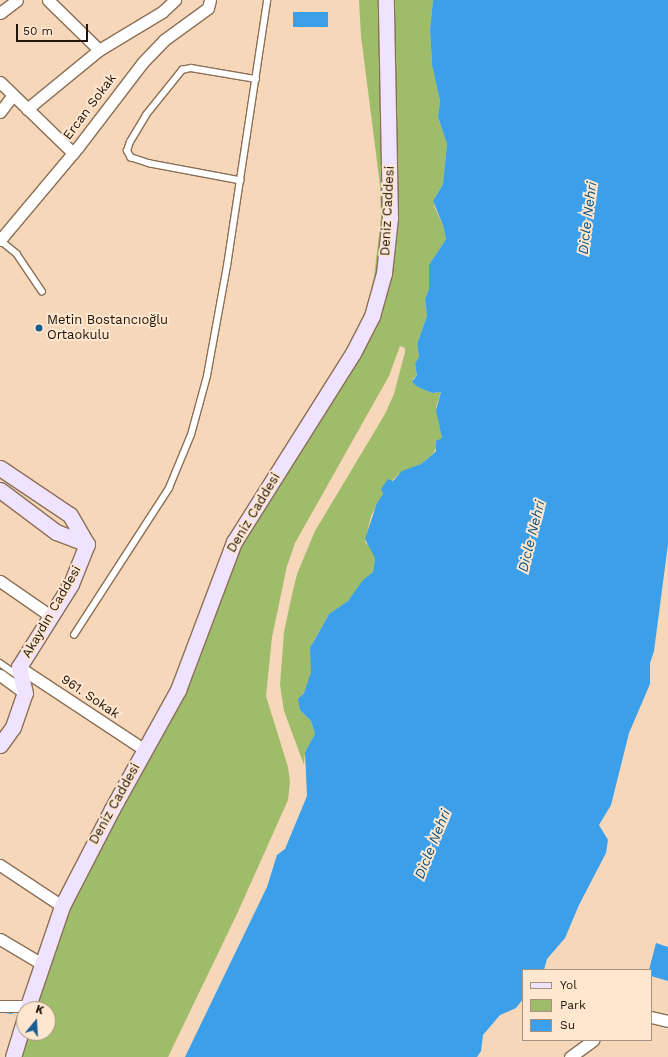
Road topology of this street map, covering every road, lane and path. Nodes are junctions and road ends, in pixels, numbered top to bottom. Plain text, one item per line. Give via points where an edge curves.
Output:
1 (17, 0) edge
2 (48, 0) edge
3 (210, 0) edge
4 (267, 0) edge
5 (175, 1) edge
6 (385, 2) edge
7 (0, 13) edge
8 (100, 50) junction
9 (256, 79) junction
10 (0, 82) edge
11 (13, 96) junction
12 (27, 109) junction
13 (0, 112) edge
14 (73, 152) junction
15 (241, 181) junction
16 (2, 235) edge
17 (42, 291) dead end
18 (0, 468) edge
19 (0, 490) edge
20 (87, 544) junction
21 (0, 582) edge
22 (52, 617) junction
23 (74, 635) dead end
24 (0, 663) edge
25 (20, 672) junction
26 (0, 675) edge
27 (25, 693) junction
28 (0, 745) edge
29 (145, 750) junction
30 (0, 866) edge
31 (62, 906) junction
32 (0, 939) edge
33 (42, 964) junction
34 (30, 1001) edge
35 (0, 1006) edge
36 (16, 1010) edge
37 (652, 1017) edge
38 (668, 1022) edge
39 (18, 1041) edge
40 (592, 1041) edge
41 (13, 1057) edge
42 (570, 1057) edge

1 - 7 street
2 - 8 street
3 - 14 street, Ercan Sokak via 208,8 164,40 143,62
4 - 9 lane
5 - 8 street
6 - 29 street, Deniz Caddesi via 390,218 384,273 378,297 353,353 234,542 189,664
8 - 12 street
9 - 15 lane
9 - 15 lane via 191,68 182,70 146,115 127,151 131,158 150,164
10 - 11 street
11 - 12 street
11 - 13 street
12 - 14 street
14 - 16 street, Ercan Sokak
15 - 23 lane via 207,376 191,436 169,488
16 - 17 lane
18 - 20 street via 70,516
19 - 20 street via 56,532
20 - 22 street, Akaydın Caddesi via 71,584
21 - 22 street
22 - 25 street, Akaydın Caddesi
24 - 25 lane
25 - 27 street
25 - 29 street, 961. Sokak
26 - 27 street
27 - 28 street via 13,727
29 - 31 street, Deniz Caddesi
30 - 31 street
31 - 33 street, Deniz Caddesi
32 - 33 street
33 - 34 street, Deniz Caddesi
35 - 36 street
37 - 38 street
39 - 41 street, Deniz Caddesi
40 - 42 street

